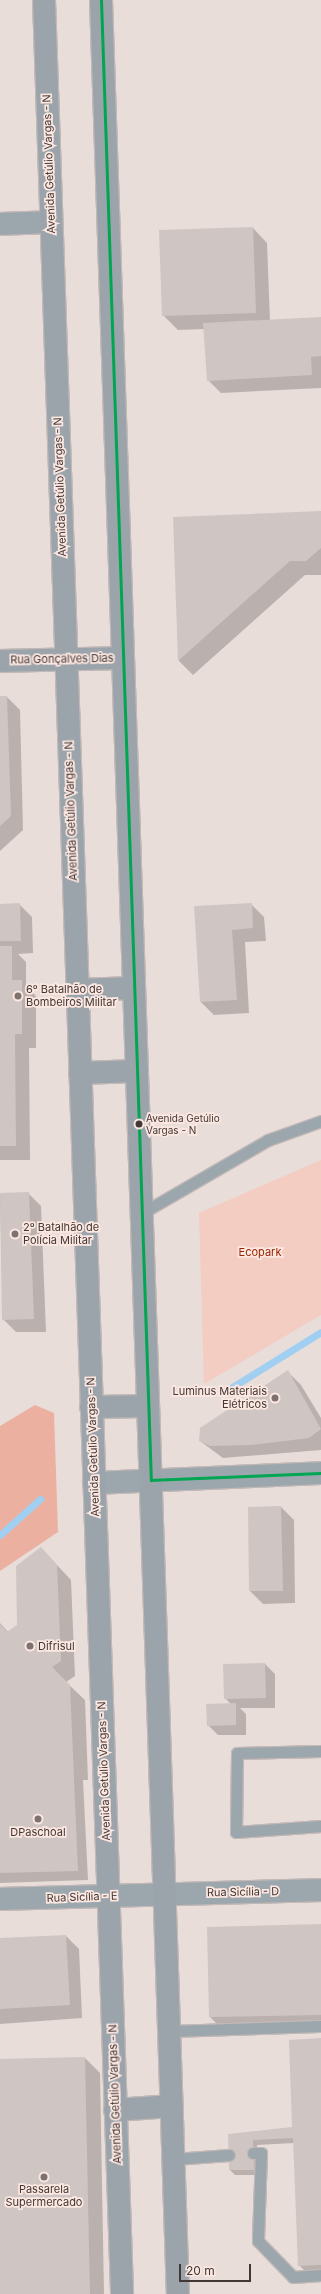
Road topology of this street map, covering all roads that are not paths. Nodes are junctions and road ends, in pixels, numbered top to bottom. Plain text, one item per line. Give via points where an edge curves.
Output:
1 (44, 0) edge
2 (101, 0) edge
3 (51, 222) junction
4 (0, 224) edge
5 (123, 658) junction
6 (66, 659) junction
7 (0, 661) edge
8 (134, 988) junction
9 (77, 990) junction
10 (137, 1071) junction
11 (80, 1073) junction
12 (321, 1121) edge
13 (142, 1213) junction
14 (148, 1406) junction
15 (91, 1408) junction
16 (321, 1473) edge
17 (151, 1480) junction
18 (94, 1483) junction
19 (321, 1751) edge
20 (321, 1826) edge
21 (321, 1890) edge
22 (165, 1894) junction
23 (108, 1896) junction
24 (0, 1899) edge
25 (321, 2026) edge
26 (170, 2031) junction
27 (172, 2106) junction
28 (115, 2110) junction
29 (253, 2153) dead end
30 (229, 2155) dead end
31 (174, 2159) junction
32 (321, 2275) edge
33 (122, 2294) edge
34 (178, 2294) edge

1 - 3 street, Avenida Getúlio Vargas - N
2 - 5 street
3 - 4 street
3 - 6 street, Avenida Getúlio Vargas - N
5 - 6 street, Rua Gonçalves Dias
5 - 8 street
6 - 7 street, Rua Gonçalves Dias
6 - 9 street, Avenida Getúlio Vargas - N
8 - 9 street
8 - 10 street
9 - 11 street, Avenida Getúlio Vargas - N
10 - 11 street
10 - 13 street
11 - 15 street, Avenida Getúlio Vargas - N
12 - 13 lane via 268,1140
13 - 14 street
14 - 15 street
14 - 17 street
15 - 18 street, Avenida Getúlio Vargas - N
16 - 17 street
17 - 18 street
17 - 22 street
18 - 23 street, Avenida Getúlio Vargas - N
19 - 20 lane via 237,1754 236,1832
21 - 22 street, Rua Sicília - D
22 - 23 street, Rua Sicília - E
22 - 26 street
23 - 24 street, Rua Sicília - E
23 - 28 street, Avenida Getúlio Vargas - N
25 - 26 lane
26 - 27 street
27 - 28 street
27 - 31 street
28 - 33 street, Avenida Getúlio Vargas - N
29 - 32 lane via 261,2153 258,2241 293,2277
30 - 31 lane
31 - 34 street

